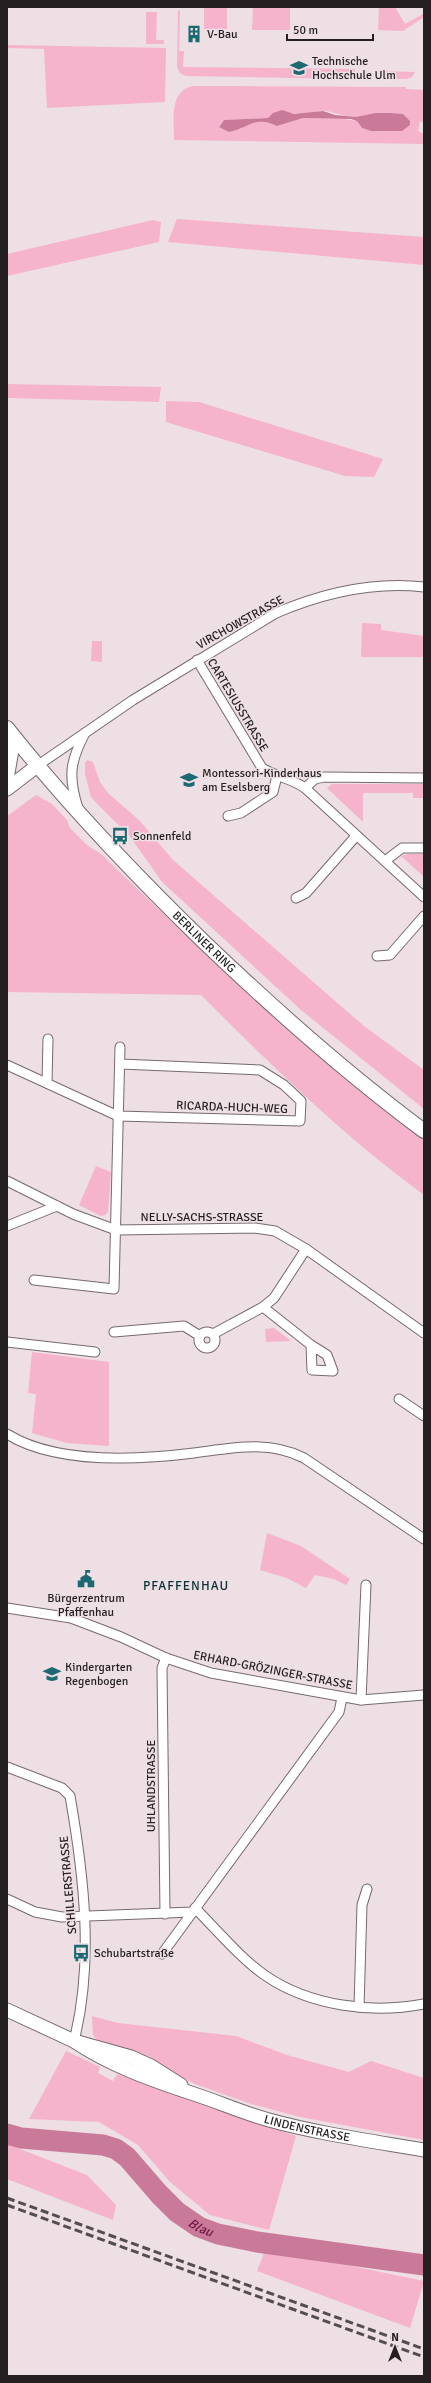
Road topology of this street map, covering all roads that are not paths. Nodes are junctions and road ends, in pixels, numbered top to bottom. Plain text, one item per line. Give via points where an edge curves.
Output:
1 (424, 587) edge
2 (197, 660) junction
3 (9, 730) edge
4 (86, 732) junction
5 (37, 766) junction
6 (277, 776) junction
7 (424, 778) edge
8 (7, 779) edge
9 (305, 788) junction
10 (7, 789) edge
11 (80, 815) junction
12 (228, 816) dead end
13 (356, 836) junction
14 (424, 848) edge
15 (385, 861) junction
16 (424, 897) edge
17 (296, 898) dead end
18 (424, 916) edge
19 (377, 956) dead end
20 (48, 1039) dead end
21 (120, 1047) dead end
22 (120, 1064) junction
23 (7, 1065) edge
24 (47, 1083) junction
25 (118, 1116) junction
26 (424, 1131) edge
27 (7, 1181) edge
28 (57, 1206) junction
29 (7, 1226) edge
30 (116, 1230) junction
31 (306, 1249) junction
32 (34, 1280) dead end
33 (263, 1307) junction
34 (114, 1332) dead end
35 (424, 1333) edge
36 (213, 1334) junction
37 (200, 1336) junction
38 (7, 1342) edge
39 (311, 1345) dead end
40 (94, 1352) dead end
41 (399, 1399) dead end
42 (424, 1416) edge
43 (7, 1434) edge
44 (424, 1539) edge
45 (366, 1585) dead end
46 (7, 1608) edge
47 (166, 1658) junction
48 (424, 1695) edge
49 (342, 1698) junction
50 (361, 1700) junction
51 (7, 1768) edge
52 (367, 1889) dead end
53 (7, 1899) edge
54 (194, 1910) junction
55 (165, 1914) junction
56 (84, 1916) junction
57 (162, 1954) dead end
58 (424, 2004) edge
59 (359, 2007) junction
60 (7, 2010) edge
61 (74, 2041) junction
62 (424, 2150) edge

1 - 2 street, VIRCHOWSTRASSE via 375,586 313,599 276,614
2 - 4 street, VIRCHOWSTRASSE
2 - 6 street, CARTESIUSSTRASSE via 262,768
3 - 5 main road, BERLINER RING
3 - 8 street via 12,750
4 - 5 street, VIRCHOWSTRASSE
4 - 11 street, VIRCHOWSTRASSE via 74,754 71,775
5 - 10 street
5 - 11 main road, BERLINER RING
6 - 9 street, CARTESIUSSTRASSE via 292,779
6 - 12 street via 273,792 241,813
7 - 9 street via 324,777 315,779
9 - 13 street, CARTESIUSSTRASSE
11 - 26 main road, BERLINER RING via 160,899 256,992 320,1049
13 - 15 street, CARTESIUSSTRASSE
13 - 17 street via 306,892
14 - 15 street via 402,848
15 - 16 street, CARTESIUSSTRASSE
18 - 19 street via 390,955
20 - 24 street
21 - 22 street
22 - 25 street
22 - 25 street, RICARDA-HUCH-WEG via 260,1070 284,1085 301,1101 300,1121
23 - 24 street, RICARDA-HUCH-WEG
24 - 25 street, RICARDA-HUCH-WEG
25 - 30 street
27 - 28 street, NELLY-SACHS-STRASSE
28 - 29 street
28 - 30 street, NELLY-SACHS-STRASSE
30 - 31 street, NELLY-SACHS-STRASSE via 266,1228 283,1234
30 - 32 street via 114,1289
31 - 33 street via 274,1298
31 - 35 street, NELLY-SACHS-STRASSE
33 - 36 street
33 - 39 street
34 - 37 street via 184,1326
36 - 37 street via 206,1332
36 - 37 street via 214,1343 209,1348 200,1344
38 - 40 street
41 - 42 street
43 - 44 street via 46,1451 112,1457 173,1455 249,1446 282,1449 304,1458
45 - 50 street
46 - 47 street, ERHARD-GRÖZINGER-STRASSE via 71,1618
47 - 49 street, ERHARD-GRÖZINGER-STRASSE via 211,1673
47 - 55 street, UHLANDSTRASSE via 162,1668
48 - 50 street, ERHARD-GRÖZINGER-STRASSE
49 - 50 street, ERHARD-GRÖZINGER-STRASSE
49 - 54 street via 339,1712
51 - 56 street, SCHILLERSTRASSE via 62,1788 70,1796
52 - 59 street via 362,1905
53 - 56 street via 49,1916
54 - 55 street
54 - 57 street
54 - 59 street via 265,1975 283,1986
55 - 56 street
56 - 61 street, SCHILLERSTRASSE via 83,1996
58 - 59 street via 393,2008
60 - 61 street, LINDENSTRASSE
61 - 62 street, LINDENSTRASSE via 100,2058 165,2085 269,2120

